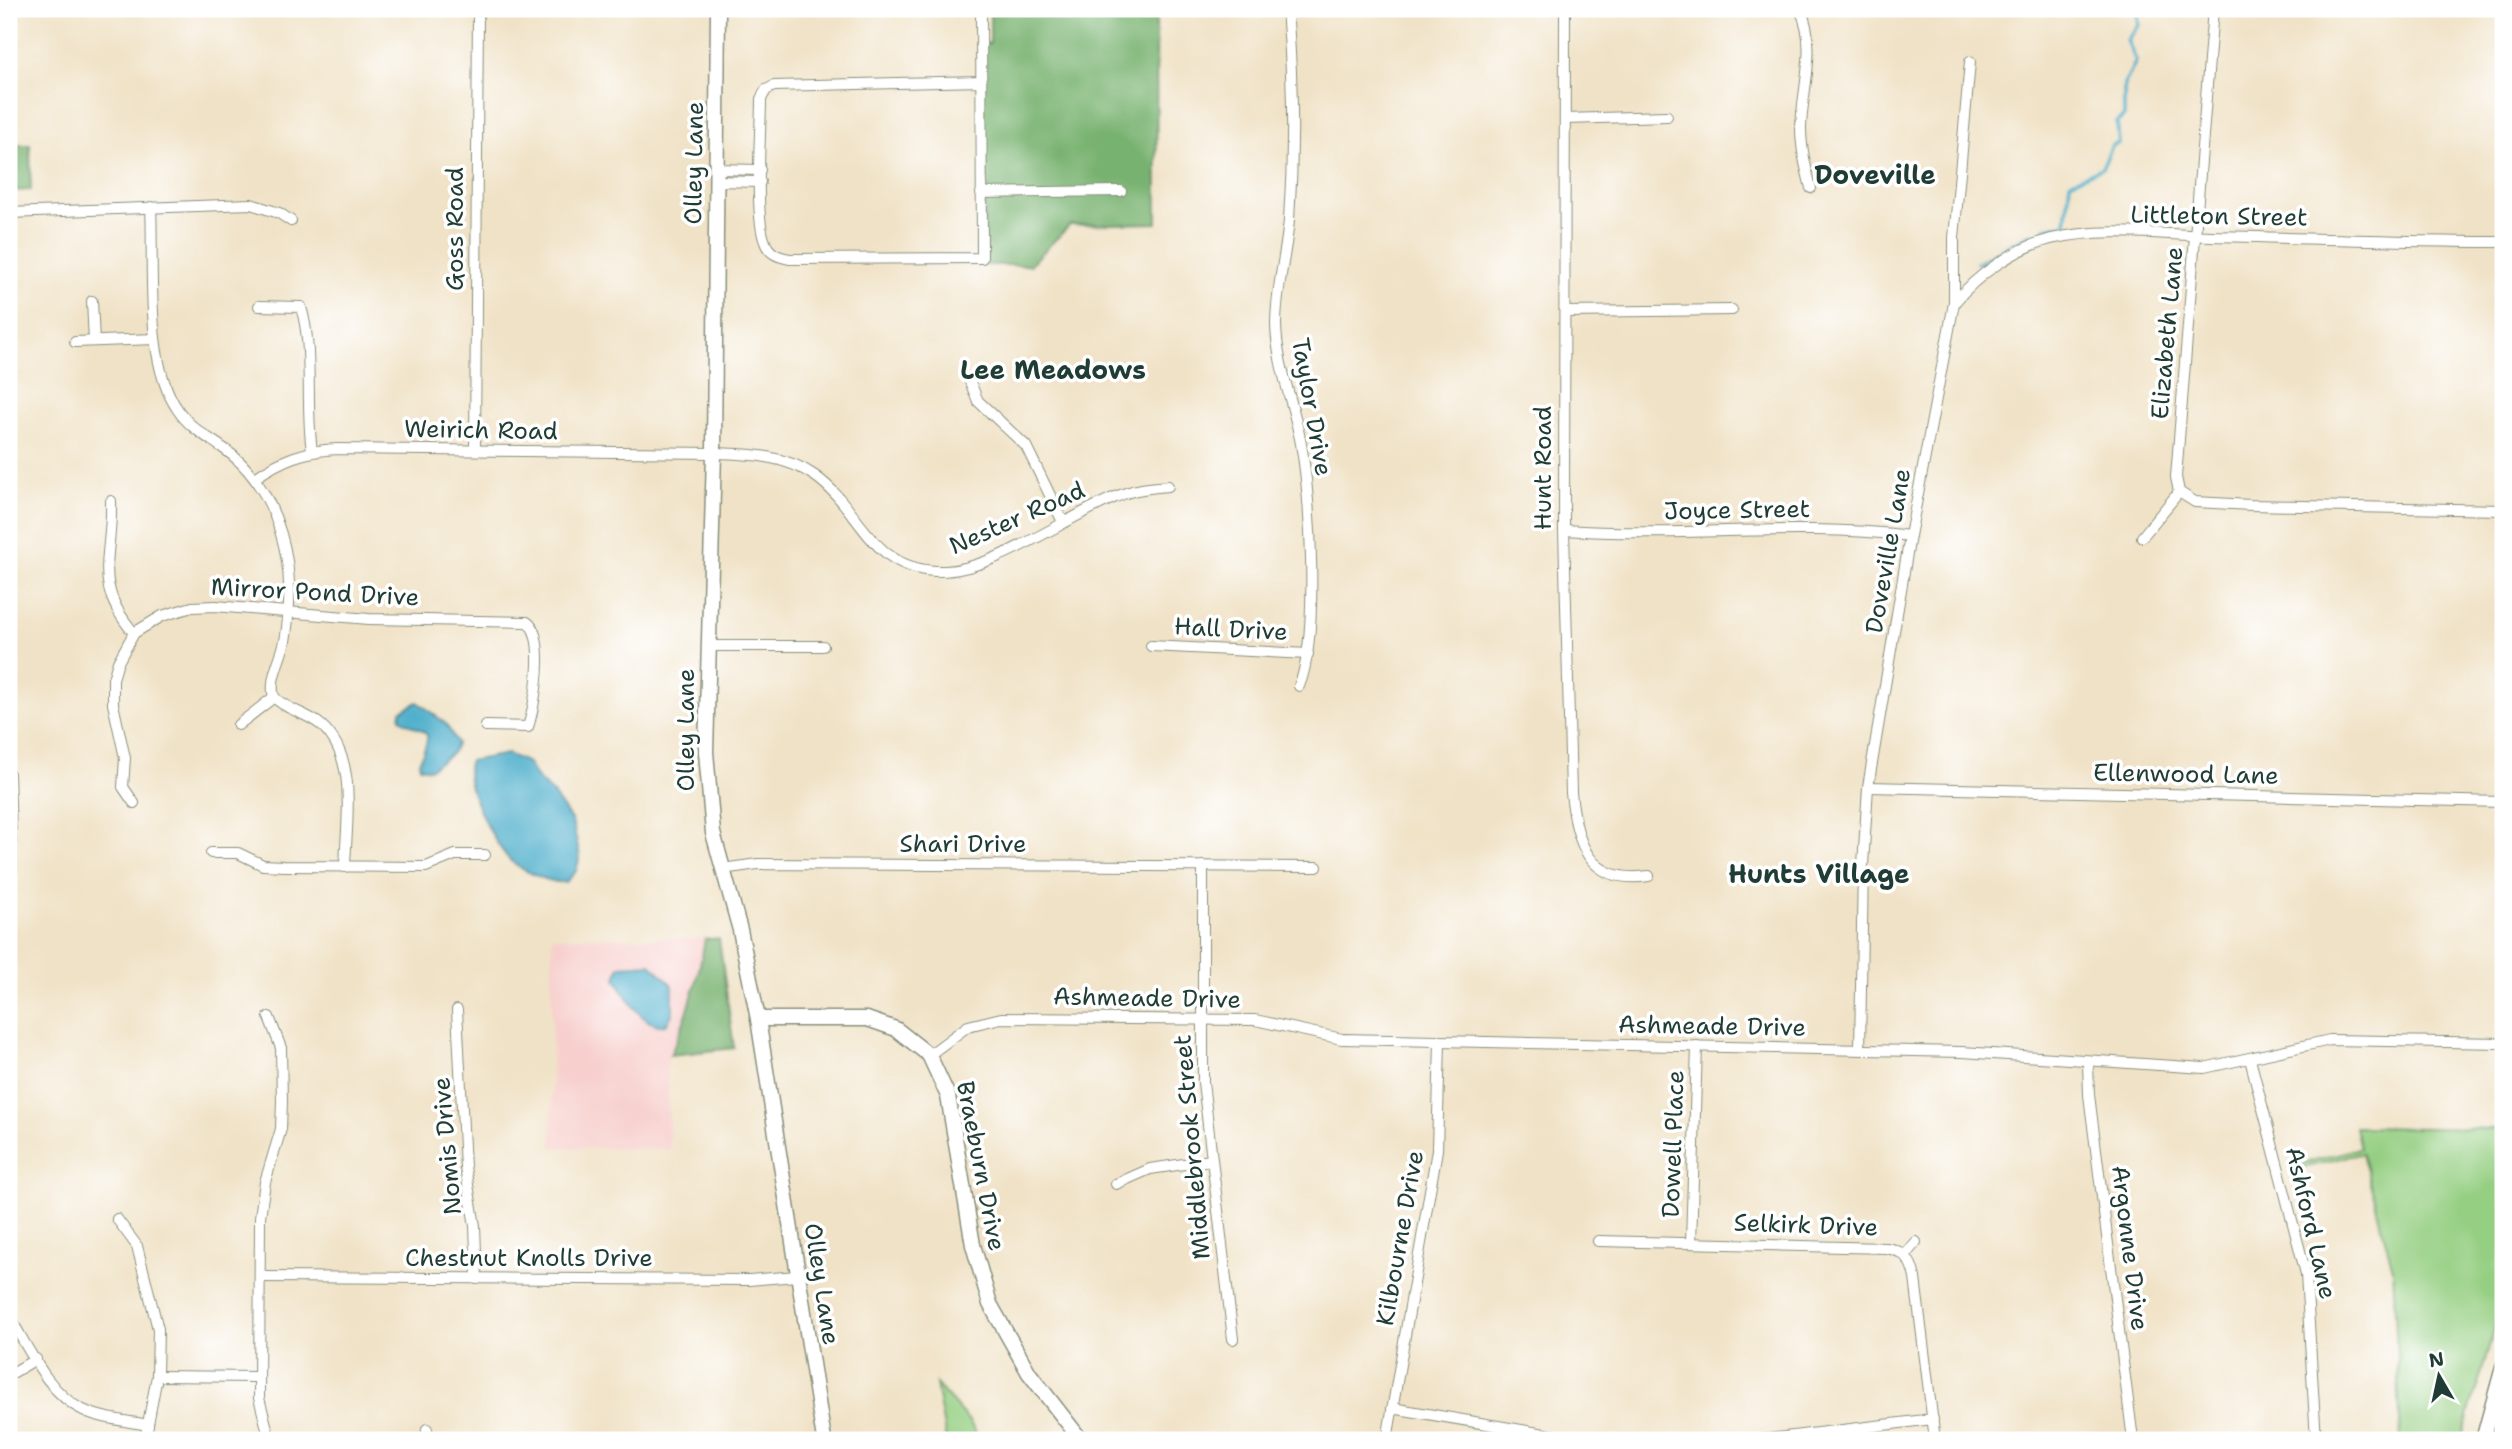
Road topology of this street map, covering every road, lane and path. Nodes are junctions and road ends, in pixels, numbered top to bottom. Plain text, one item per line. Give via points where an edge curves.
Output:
1 (478, 9) edge
2 (719, 9) edge
3 (981, 9) edge
4 (1287, 9) edge
5 (1565, 9) edge
6 (1800, 9) edge
7 (2213, 9) edge
8 (1970, 62) dead end
9 (981, 81) junction
10 (1667, 116) dead end
11 (1565, 119) junction
12 (760, 170) junction
13 (716, 175) junction
14 (760, 182) junction
15 (1811, 188) dead end
16 (1121, 191) dead end
17 (981, 193) junction
18 (151, 207) junction
19 (9, 213) edge
20 (291, 221) dead end
21 (2196, 235) junction
22 (2503, 242) edge
23 (92, 301) dead end
24 (1954, 303) junction
25 (259, 306) dead end
26 (1732, 310) dead end
27 (1565, 313) junction
28 (155, 338) junction
29 (93, 341) junction
30 (75, 342) dead end
31 (971, 382) dead end
32 (475, 450) junction
33 (312, 451) junction
34 (714, 453) junction
35 (255, 478) junction
36 (1168, 486) dead end
37 (2179, 492) junction
38 (111, 501) dead end
39 (2503, 510) edge
40 (1063, 522) junction
41 (1564, 530) junction
42 (1910, 536) junction
43 (2142, 537) dead end
44 (288, 612) junction
45 (134, 633) junction
46 (708, 646) junction
47 (823, 646) dead end
48 (1151, 646) dead end
49 (1308, 654) junction
50 (1299, 686) dead end
51 (274, 697) junction
52 (238, 725) dead end
53 (486, 726) dead end
54 (9, 774) edge
55 (1868, 787) junction
56 (2503, 802) edge
57 (134, 803) dead end
58 (211, 853) dead end
59 (485, 855) dead end
60 (1203, 866) junction
61 (345, 867) junction
62 (1317, 867) dead end
63 (722, 869) junction
64 (1649, 876) dead end
65 (9, 890) edge
66 (457, 1010) dead end
67 (269, 1017) dead end
68 (758, 1019) junction
69 (1202, 1019) junction
70 (1440, 1042) junction
71 (2503, 1043) edge
72 (1697, 1046) junction
73 (1860, 1049) junction
74 (929, 1055) junction
75 (2250, 1059) junction
76 (2088, 1061) junction
77 (1211, 1160) junction
78 (1116, 1184) dead end
79 (117, 1219) dead end
80 (1598, 1241) dead end
81 (1916, 1242) dead end
82 (1691, 1243) junction
83 (1906, 1254) junction
84 (797, 1276) junction
85 (260, 1277) junction
86 (477, 1279) junction
87 (9, 1316) edge
88 (1233, 1339) dead end
89 (36, 1359) junction
90 (2503, 1367) edge
91 (9, 1375) edge
92 (157, 1376) junction
93 (258, 1377) junction
94 (1392, 1408) junction
95 (1933, 1419) junction
96 (148, 1425) junction
97 (145, 1440) edge
98 (270, 1440) edge
99 (824, 1440) edge
100 (1081, 1440) edge
101 (1387, 1440) edge
102 (1581, 1440) edge
103 (1760, 1440) edge
104 (1936, 1440) edge
105 (2133, 1440) edge
106 (2316, 1440) edge
107 (2483, 1440) edge

1 - 32 street, Goss Road
2 - 13 main road, Olley Lane
3 - 9 street
4 - 49 street, Taylor Drive via 1292,163 1276,326 1306,486
5 - 11 street, Hunt Road
6 - 15 street via 1809,47 1802,152
7 - 21 street, Elizabeth Lane
8 - 24 street, Doveville Lane via 1954,238
9 - 12 street via 774,86 761,99
9 - 17 street
10 - 11 street
11 - 27 street, Hunt Road
12 - 13 street
12 - 14 street
13 - 14 street
13 - 34 main road, Olley Lane
14 - 17 street via 766,245 778,257 790,259 982,258
16 - 17 street
18 - 19 street
18 - 20 street via 251,204
18 - 28 street
21 - 22 street, Littleton Street
21 - 24 street, Littleton Street via 2092,234 2051,239 2007,259
21 - 37 street, Elizabeth Lane via 2176,477
23 - 29 street
24 - 42 street, Doveville Lane
25 - 33 street via 301,307
26 - 27 street
27 - 41 street, Hunt Road
28 - 29 street
28 - 35 street via 159,368 177,410
29 - 30 street
31 - 40 street via 978,401 1026,446
32 - 33 street, Weirich Road
32 - 34 street, Weirich Road
33 - 35 street, Weirich Road via 277,463
34 - 40 street, Nester Road via 772,457 804,469 834,493 879,548 924,570 973,566
34 - 46 main road, Olley Lane
35 - 44 street via 285,550
36 - 40 street, Nester Road via 1125,493
37 - 39 street via 2195,502
37 - 43 street
38 - 45 street via 108,585 115,609
41 - 42 street, Joyce Street via 1773,528
41 - 64 street, Hunt Road via 1571,793 1577,833 1605,872 1626,879
42 - 55 street, Doveville Lane
44 - 45 street, Mirror Pond Drive via 192,607 162,616
44 - 51 street
44 - 53 street, Mirror Pond Drive via 531,624 537,644 536,698 528,727
45 - 57 street via 118,662 112,695 125,758 123,787
46 - 47 street
46 - 63 main road, Olley Lane via 708,794
48 - 49 street, Hall Drive
49 - 50 street, Taylor Drive
51 - 52 street
51 - 61 street via 320,725 340,750 346,774
54 - 65 street
55 - 56 street, Ellenwood Lane
55 - 73 street, Doveville Lane
58 - 61 street via 238,853 270,866
59 - 61 street via 455,855 426,867
60 - 62 street, Shari Drive
60 - 63 street, Shari Drive via 758,864
60 - 69 street, Middlebrook Street
63 - 68 main road, Olley Lane
66 - 86 street, Nomis Drive via 465,1167 475,1226
67 - 85 street via 281,1048 282,1116 261,1206
68 - 74 main road, Braeburn Drive via 867,1018 896,1029
68 - 84 main road, Olley Lane
69 - 70 street, Ashmeade Drive via 1255,1020 1342,1039
69 - 74 street, Ashmeade Drive via 993,1018 968,1026
69 - 77 street, Middlebrook Street
70 - 72 street, Ashmeade Drive
70 - 94 street, Kilbourne Drive via 1437,1150
71 - 75 street, Ashmeade Drive via 2330,1040
72 - 73 street, Ashmeade Drive
72 - 82 street, Dowell Place
73 - 76 street, Ashmeade Drive
74 - 100 main road, Braeburn Drive via 948,1096 973,1245 990,1304 1029,1373
75 - 76 street, Ashmeade Drive via 2204,1068
75 - 106 street, Ashford Lane via 2306,1274
76 - 105 street, Argonne Drive
77 - 78 street via 1159,1167
77 - 88 street, Middlebrook Street
79 - 92 street via 137,1246 148,1289 158,1329
80 - 82 street, Selkirk Drive
81 - 83 street
82 - 83 street, Selkirk Drive via 1886,1248
83 - 95 street, Selkirk Drive via 1915,1278
84 - 86 street, Chestnut Knolls Drive via 750,1280
84 - 99 main road, Olley Lane
85 - 86 street, Chestnut Knolls Drive
85 - 93 street
87 - 89 street
89 - 91 street
89 - 96 street via 60,1393 82,1410
90 - 107 main road
92 - 93 street
92 - 96 street
93 - 98 street
94 - 101 street, Kilbourne Drive
94 - 102 street
95 - 103 street
95 - 104 street, Selkirk Drive
96 - 97 street

